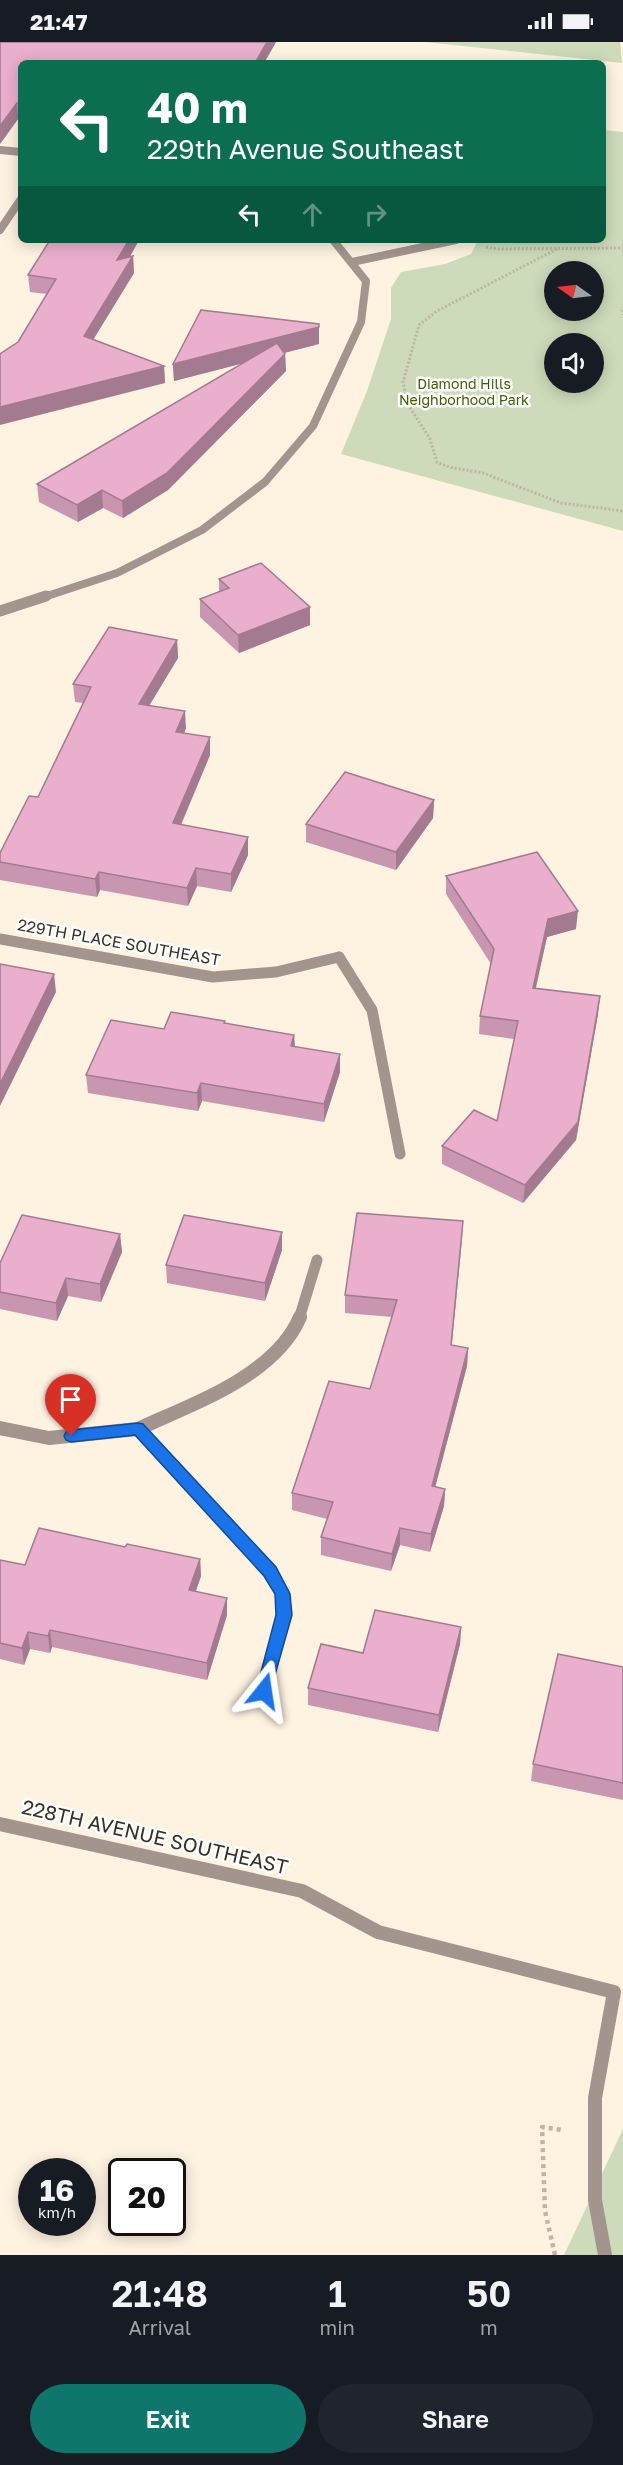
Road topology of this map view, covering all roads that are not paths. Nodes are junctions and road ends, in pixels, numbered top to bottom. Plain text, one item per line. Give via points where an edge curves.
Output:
1 (0, 150) edge
2 (18, 152) edge
3 (18, 203) edge
4 (0, 230) edge
5 (336, 243) edge
6 (441, 243) edge
7 (352, 262) junction
8 (0, 611) edge
9 (0, 939) edge
10 (400, 1154) dead end
11 (317, 1260) dead end
12 (0, 1428) edge
13 (138, 1429) junction
14 (264, 1691) dead end
15 (0, 1824) edge
16 (605, 2255) edge

1 - 2 street
3 - 4 street
5 - 7 street
6 - 7 street
7 - 8 street via 366,281 361,322 313,426 265,482 202,530 117,573
9 - 10 street, 229TH PLACE SOUTHEAST via 213,976 246,977 339,957 372,1010
11 - 13 street via 295,1328 273,1356 250,1374
12 - 13 street via 49,1438
13 - 14 street via 270,1571 283,1594 284,1615
15 - 16 street, 228TH AVENUE SOUTHEAST via 302,1891 378,1932 614,1992 596,2098 595,2200

